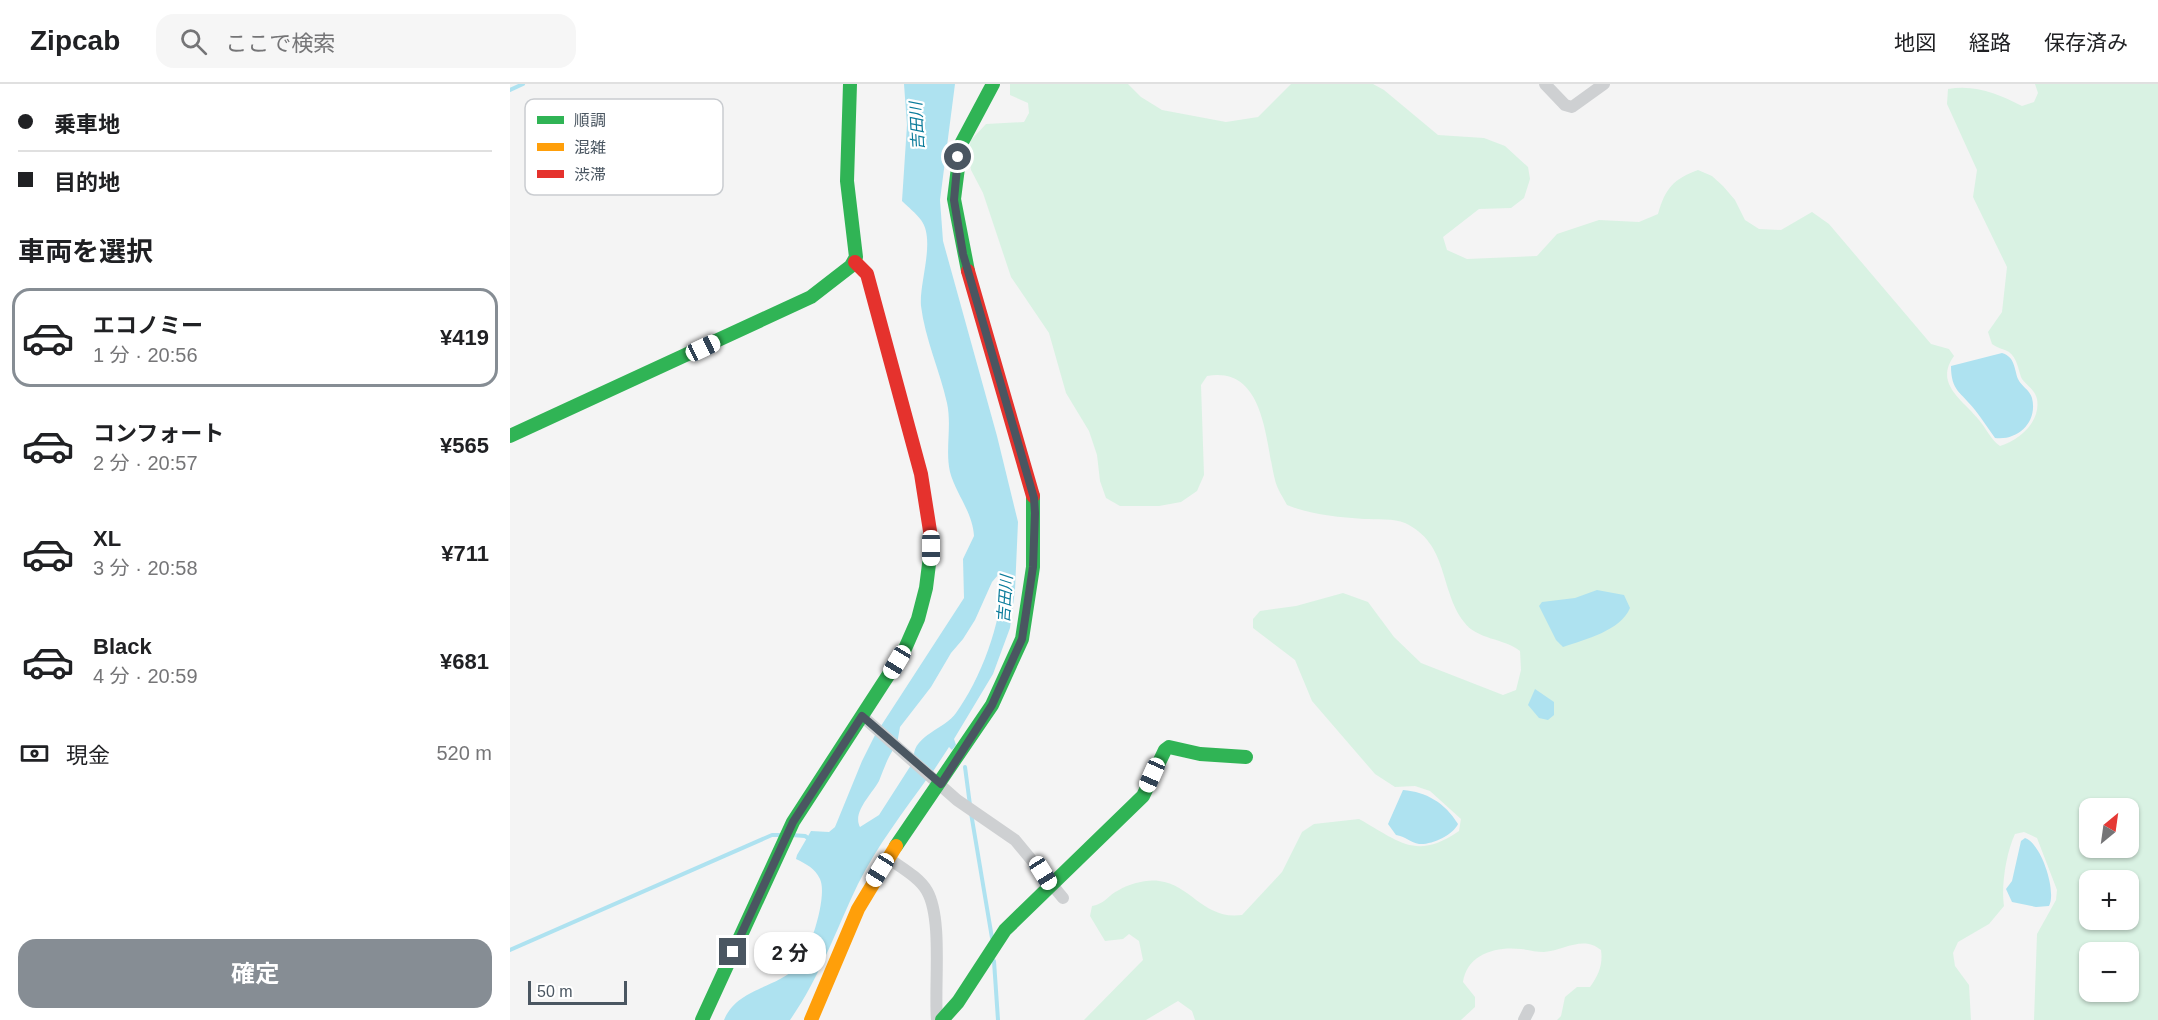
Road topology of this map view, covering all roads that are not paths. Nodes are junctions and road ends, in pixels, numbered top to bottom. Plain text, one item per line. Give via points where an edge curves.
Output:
1 (850, 84) edge
2 (993, 84) edge
3 (1545, 84) edge
4 (1604, 84) edge
5 (855, 262) junction
6 (510, 436) edge
7 (866, 719) junction
8 (1246, 757) dead end
9 (938, 781) junction
10 (888, 858) junction
11 (1051, 885) junction
12 (1063, 898) dead end
13 (702, 1020) edge
14 (811, 1020) edge
15 (937, 1020) edge
16 (942, 1020) edge

1 - 5 street via 847,181
2 - 9 street via 961,144 954,200 963,254 1034,498 1033,567 1026,620 1014,657 992,705
3 - 4 street via 1565,105 1572,106
5 - 6 street via 811,297
5 - 7 street via 867,274 924,486 931,535 928,582 915,629
7 - 9 street
7 - 13 street via 820,778 785,837
8 - 11 street via 1169,747 1161,754 1143,796
9 - 10 street
9 - 11 street via 1015,840
10 - 14 street via 844,938
10 - 15 street via 922,884 930,898 938,973
11 - 12 street
11 - 16 street via 1005,930

